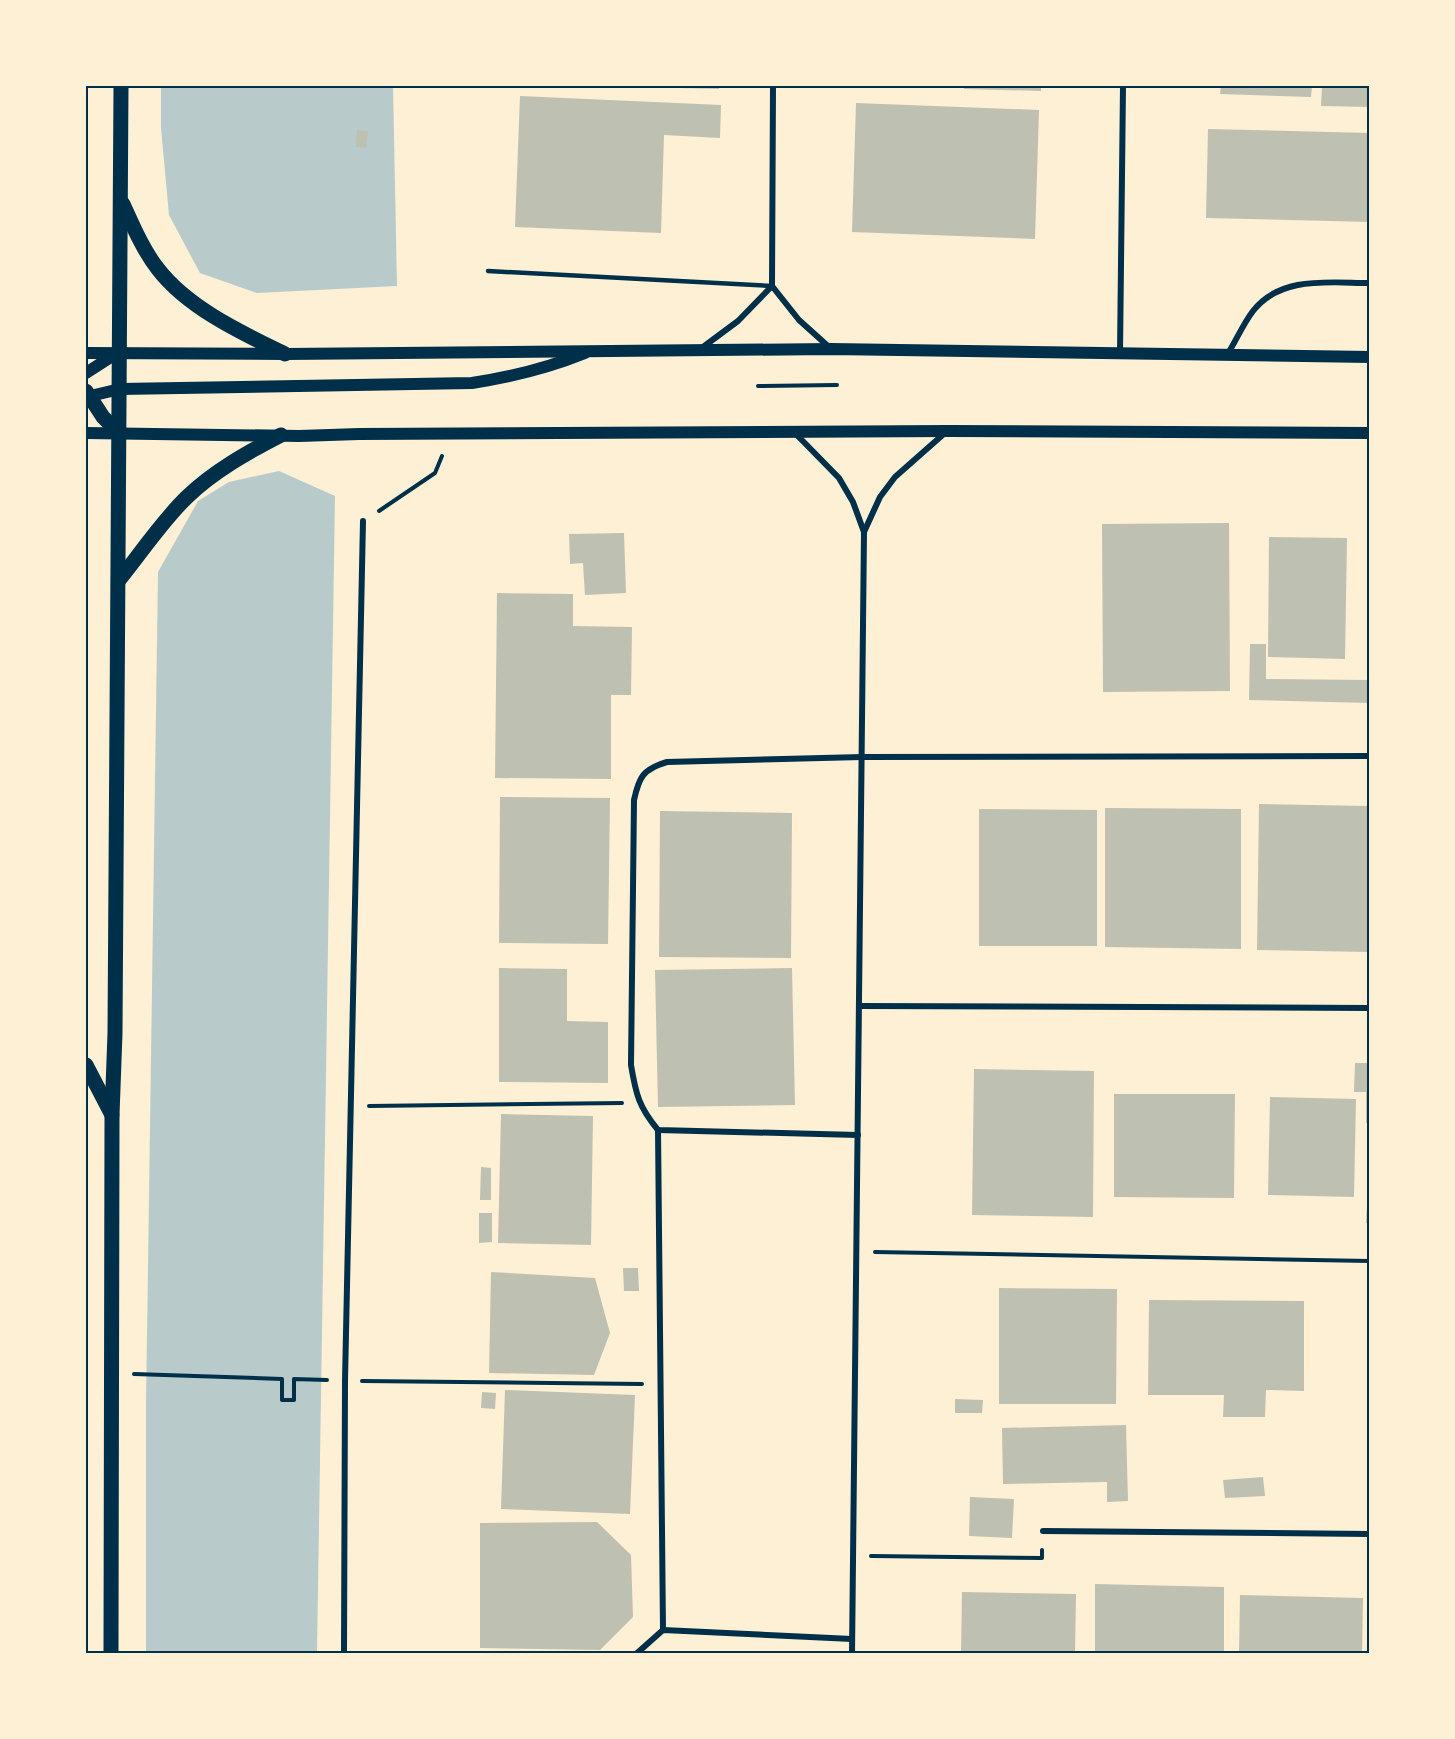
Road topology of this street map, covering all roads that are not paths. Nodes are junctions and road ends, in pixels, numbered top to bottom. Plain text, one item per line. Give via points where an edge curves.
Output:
1 (121, 86) edge
2 (773, 86) edge
3 (1123, 86) edge
4 (120, 197) junction
5 (488, 271) dead end
6 (1370, 283) edge
7 (772, 286) junction
8 (831, 349) junction
9 (595, 350) junction
10 (699, 350) junction
11 (118, 352) junction
12 (86, 353) edge
13 (285, 354) junction
14 (1120, 354) junction
15 (1227, 355) junction
16 (1370, 357) edge
17 (86, 373) edge
18 (120, 389) junction
19 (86, 395) edge
20 (948, 431) junction
21 (86, 433) edge
22 (795, 433) junction
23 (1370, 433) edge
24 (120, 434) junction
25 (281, 435) junction
26 (363, 521) road end
27 (864, 532) junction
28 (119, 580) junction
29 (1370, 756) edge
30 (862, 758) junction
31 (859, 1006) junction
32 (1370, 1008) edge
33 (86, 1065) edge
34 (112, 1115) junction
35 (658, 1130) junction
36 (858, 1135) junction
37 (1043, 1531) road end
38 (1370, 1534) edge
39 (663, 1630) junction
40 (852, 1639) junction
41 (111, 1653) edge
42 (344, 1653) edge
43 (636, 1653) edge
44 (852, 1653) edge

1 - 4 main road
2 - 7 street
3 - 14 street
4 - 11 main road
4 - 13 main road via 138,238 158,270 177,289 234,329
5 - 7 lane
6 - 15 street via 1308,283 1276,292 1253,311
7 - 8 street via 799,320
7 - 10 street via 738,321
8 - 10 main road
8 - 14 main road
9 - 10 main road
9 - 13 main road
9 - 18 main road via 524,374 472,383
11 - 12 main road
11 - 13 main road
11 - 17 main road
11 - 18 main road
14 - 15 main road
15 - 16 main road
18 - 19 main road
18 - 24 main road
19 - 24 main road
20 - 22 main road
20 - 23 main road
20 - 27 street via 895,477 880,497
21 - 24 main road
22 - 25 main road
22 - 27 street via 839,478
24 - 25 main road
24 - 28 main road
25 - 28 main road via 248,452 187,497
26 - 42 street via 345,1381
27 - 30 street
28 - 34 main road
29 - 30 street
30 - 31 street
30 - 35 street via 667,762 652,766 642,776 634,800 631,1065 636,1094 644,1113
31 - 32 street
31 - 36 street
33 - 34 main road
34 - 41 main road
35 - 36 street
35 - 39 street
36 - 40 street
37 - 38 street
39 - 40 street
39 - 43 street
40 - 44 street

